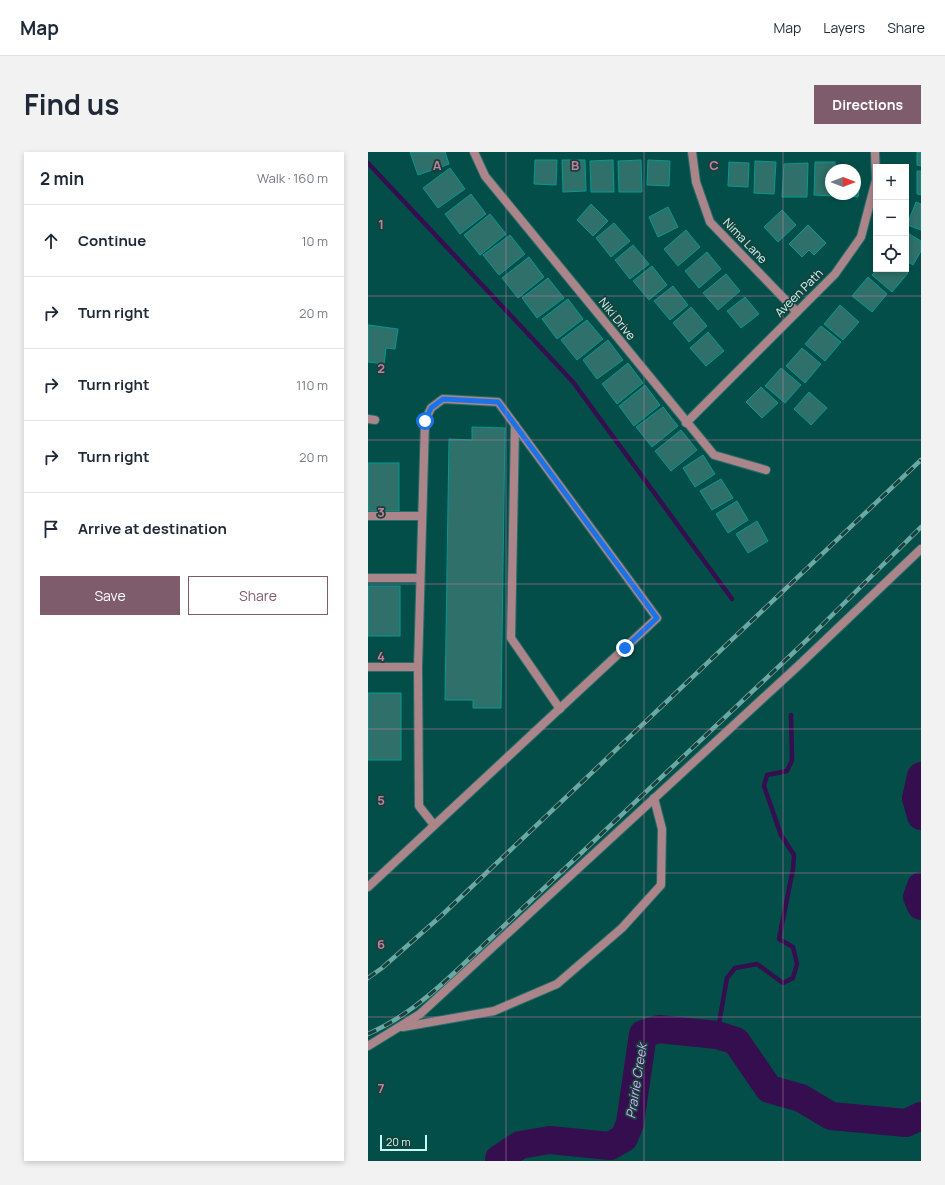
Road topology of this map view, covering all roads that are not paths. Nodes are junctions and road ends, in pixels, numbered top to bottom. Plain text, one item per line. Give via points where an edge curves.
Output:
1 (474, 152) edge
2 (692, 152) edge
3 (875, 152) edge
4 (797, 312) junction
5 (686, 423) junction
6 (515, 425) junction
7 (766, 470) dead end
8 (368, 516) edge
9 (422, 516) junction
10 (921, 549) edge
11 (368, 578) edge
12 (420, 578) junction
13 (368, 667) edge
14 (418, 667) junction
15 (560, 709) junction
16 (654, 798) junction
17 (434, 825) junction
18 (368, 887) edge
19 (398, 1028) junction
20 (368, 1046) edge

1 - 5 street, Niki Drive via 485,176
2 - 4 street, Nima Lane via 696,182 710,222
3 - 4 street, Aveen Path via 876,180 861,237 835,274
4 - 5 street, Aveen Path
5 - 7 street, Niki Drive via 714,455
6 - 9 street via 498,402 443,399 431,408 425,421
6 - 15 street via 511,638
6 - 15 street via 657,618
8 - 9 street
9 - 12 street
10 - 16 street
11 - 12 street
12 - 14 street
13 - 14 street
14 - 17 street via 419,806
15 - 17 street
16 - 19 street via 420,1014
16 - 19 street via 662,829 661,885 622,928 557,984 494,1011
17 - 18 street
19 - 20 street

